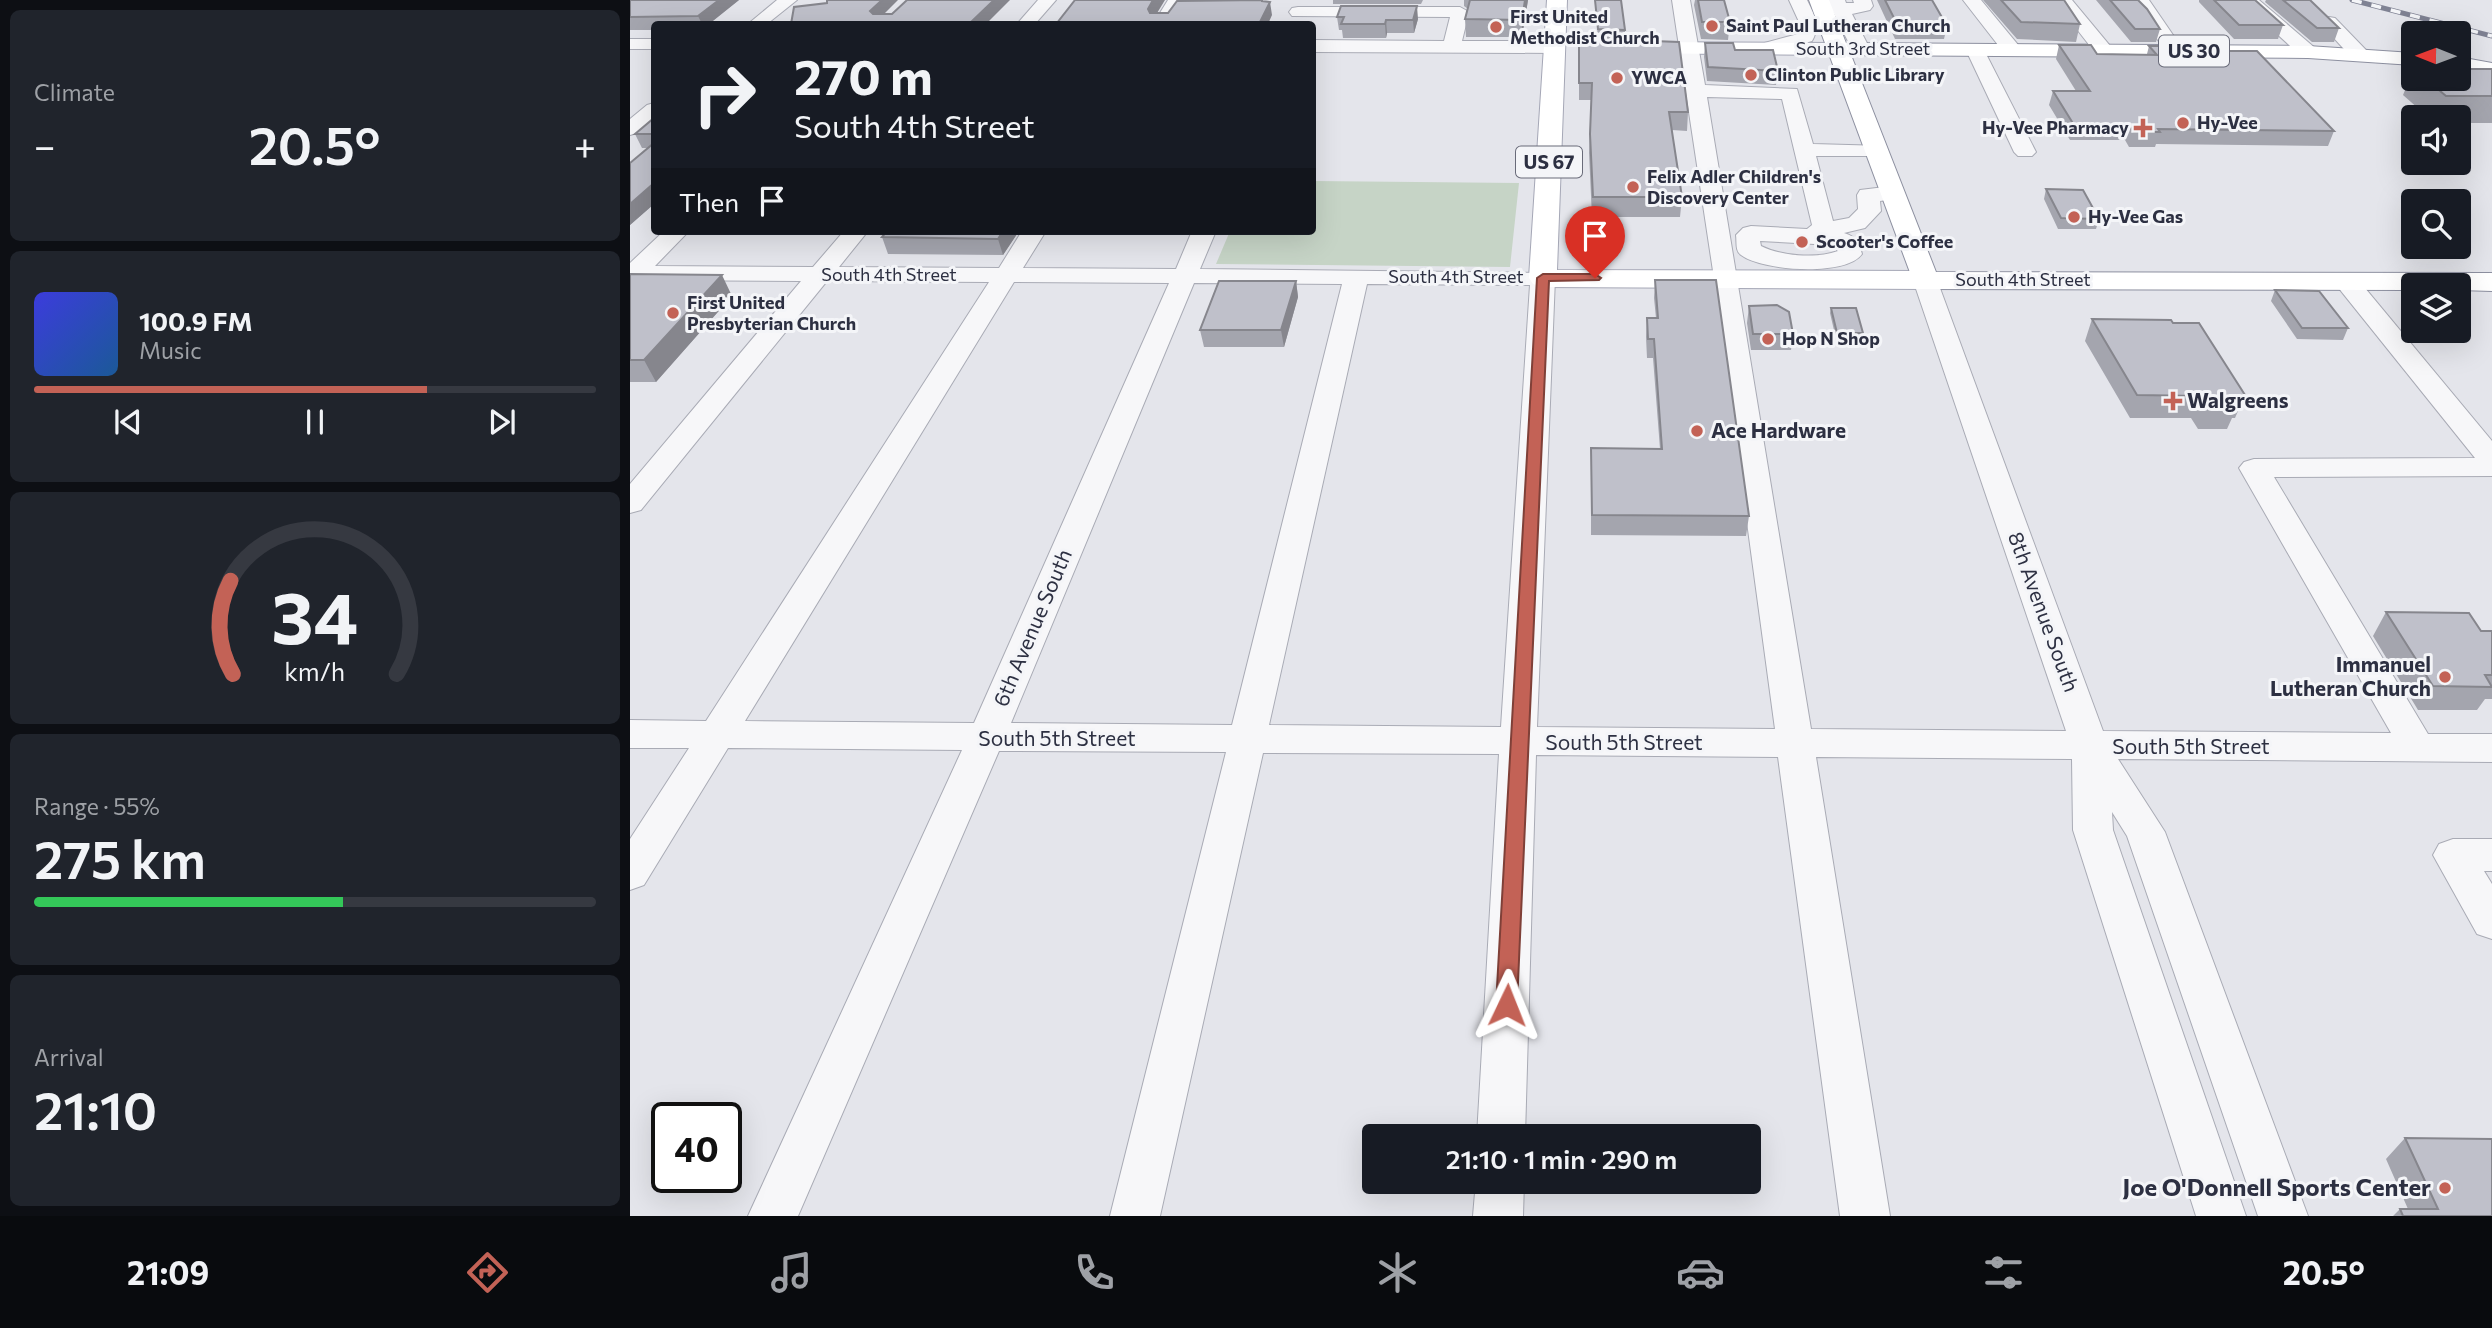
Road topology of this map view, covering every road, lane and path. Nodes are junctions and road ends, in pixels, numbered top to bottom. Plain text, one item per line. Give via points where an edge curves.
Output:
1 (788, 0) edge
2 (1047, 0) edge
3 (1177, 0) edge
4 (1556, 0) edge
5 (1681, 0) edge
6 (1798, 0) edge
7 (1819, 0) edge
8 (1862, 0) edge
9 (1972, 0) edge
10 (2063, 0) edge
11 (2140, 0) edge
12 (2249, 0) edge
13 (1838, 4) edge
14 (1429, 6) edge
15 (1298, 12) edge
16 (761, 21) edge
17 (1029, 21) edge
18 (1164, 21) edge
19 (2329, 22) edge
20 (630, 44) edge
21 (651, 44) edge
22 (1316, 46) edge
23 (1452, 47) junction
24 (1555, 47) junction
25 (1581, 47) edge
26 (1608, 47) edge
27 (1688, 48) junction
28 (1764, 49) junction
29 (1849, 49) junction
30 (1975, 50) junction
31 (2012, 50) junction
32 (2104, 51) junction
33 (2175, 51) junction
34 (2308, 52) junction
35 (2359, 54) junction
36 (2401, 58) edge
37 (2471, 66) edge
38 (2492, 70) edge
39 (1697, 100) junction
40 (651, 112) edge
41 (630, 130) edge
42 (1804, 150) junction
43 (1877, 150) junction
44 (2025, 152) dead end
45 (1893, 193) junction
46 (1829, 229) junction
47 (673, 235) edge
48 (853, 235) edge
49 (1032, 235) edge
50 (1202, 235) edge
51 (1773, 235) junction
52 (1749, 246) junction
53 (1723, 262) junction
54 (631, 274) edge
55 (820, 274) junction
56 (1007, 275) junction
57 (1185, 276) junction
58 (1356, 277) junction
59 (1543, 278) junction
60 (1925, 280) junction
61 (2346, 281) junction
62 (2492, 282) edge
63 (2492, 460) edge
64 (2492, 467) edge
65 (630, 503) edge
66 (630, 734) edge
67 (718, 734) junction
68 (986, 738) junction
69 (1248, 740) junction
70 (1518, 742) junction
71 (1793, 744) junction
72 (2090, 746) junction
73 (2418, 748) junction
74 (2492, 748) edge
75 (2492, 855) edge
76 (630, 873) edge
77 (2492, 921) edge
78 (1502, 1124) edge
79 (1499, 1194) edge
80 (773, 1216) edge
81 (1135, 1216) edge
82 (1498, 1216) edge
83 (1865, 1216) edge
84 (2221, 1216) edge
85 (2283, 1216) edge

1 - 16 street
2 - 17 street
3 - 18 street
4 - 24 main road, US 67
5 - 27 street
6 - 28 street via 1809,24 1806,37
7 - 29 main road, 8th Avenue South
8 - 13 street via 1861,8
9 - 31 street
10 - 32 street
11 - 33 street
12 - 34 street
13 - 29 street, 8th Avenue South
14 - 15 street
14 - 23 street via 1460,12
19 - 35 street
20 - 21 street
22 - 23 street
23 - 24 street
24 - 25 main road
24 - 59 main road, US 67
26 - 27 main road, South 3rd Street
27 - 28 main road, South 3rd Street
27 - 39 street
28 - 29 main road, South 3rd Street
29 - 30 main road, South 3rd Street / US 30
29 - 43 main road, 8th Avenue South
30 - 31 main road, South 3rd Street / US 30
30 - 44 street
31 - 32 main road, South 3rd Street / US 30
32 - 33 main road, South 3rd Street / US 30
33 - 34 main road, South 3rd Street / US 30
34 - 35 main road, South 3rd Street / US 30
35 - 36 main road, South 3rd Street / US 30
37 - 38 main road
39 - 42 street via 1792,100
39 - 53 street
40 - 41 street
42 - 43 street
42 - 46 street via 1822,223
43 - 45 main road, 8th Avenue South
45 - 46 street via 1868,195 1867,217
45 - 60 main road, 8th Avenue South
46 - 51 street
47 - 54 street
48 - 55 street
49 - 56 street
50 - 57 street, 6th Avenue South
51 - 52 street via 1751,233
51 - 52 street via 1837,237 1848,243 1850,254 1834,261 1769,259
52 - 53 street
53 - 59 main road, South 4th Street
53 - 60 main road, South 4th Street
53 - 71 street
54 - 55 street, South 4th Street
55 - 56 street, South 4th Street
55 - 65 street
56 - 57 street, South 4th Street
56 - 67 street
57 - 58 street, South 4th Street
57 - 68 street, 6th Avenue South
58 - 59 street, South 4th Street
58 - 69 street
59 - 70 street
60 - 61 main road, South 4th Street
60 - 72 street, 8th Avenue South
61 - 62 main road, South 4th Street
61 - 63 street
64 - 73 street via 2254,468
66 - 67 street, South 5th Street
67 - 68 street, South 5th Street
67 - 76 street
68 - 69 street, South 5th Street
68 - 80 street, 6th Avenue South
69 - 70 street, South 5th Street
69 - 81 street
70 - 71 street, South 5th Street
70 - 78 street
71 - 72 street, South 5th Street
71 - 83 street
72 - 73 street, South 5th Street
72 - 84 street via 2093,830
72 - 85 street, 8th Avenue South via 2145,832
73 - 74 street, South 5th Street
75 - 77 street via 2453,855
79 - 82 street

